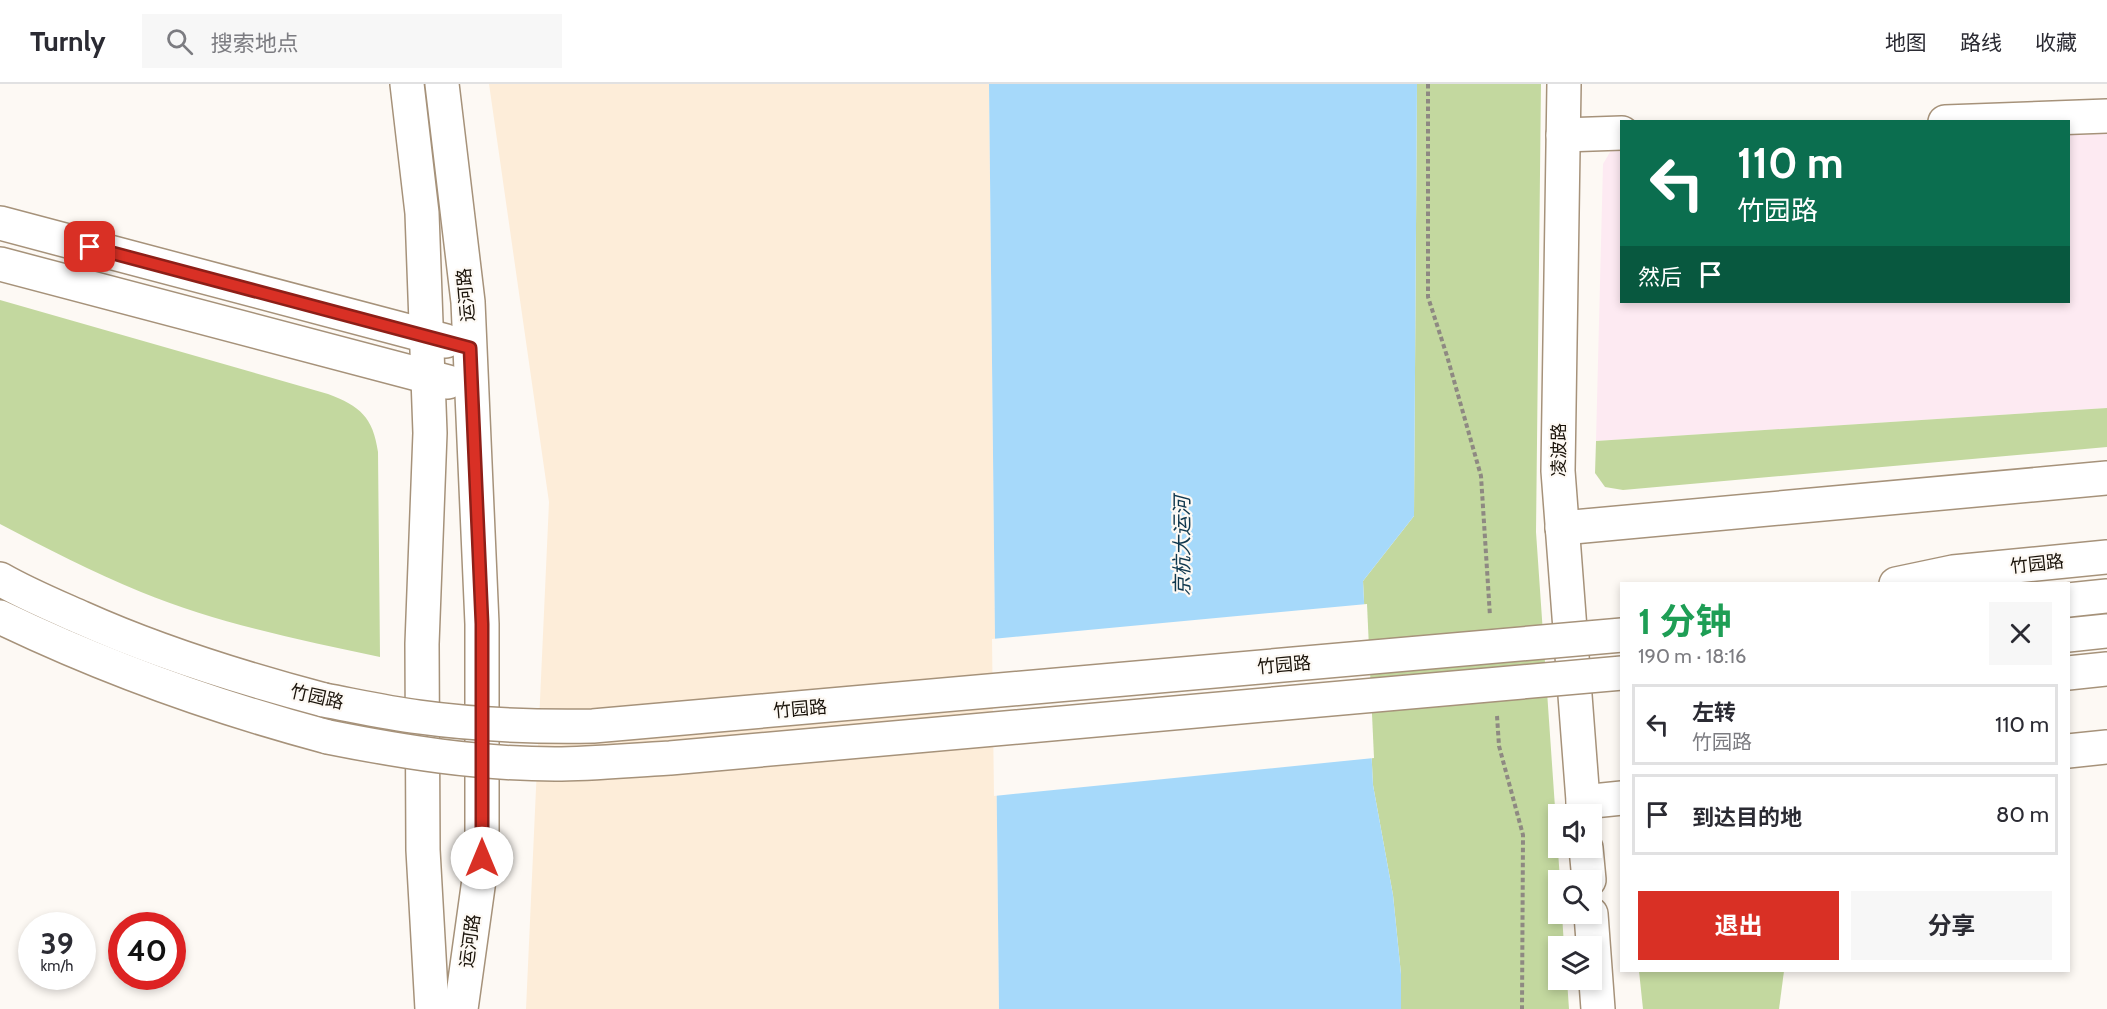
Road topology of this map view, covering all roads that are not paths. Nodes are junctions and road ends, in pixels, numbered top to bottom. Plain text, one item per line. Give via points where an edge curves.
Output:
1 (407, 84) edge
2 (442, 84) edge
3 (1564, 84) edge
4 (2107, 116) edge
5 (1999, 120) edge
6 (1620, 133) edge
7 (1563, 135) junction
8 (0, 223) edge
9 (0, 264) edge
10 (426, 336) junction
11 (470, 348) junction
12 (428, 377) junction
13 (472, 388) junction
14 (2107, 478) edge
15 (1562, 528) junction
16 (2107, 557) edge
17 (0, 579) edge
18 (1906, 582) edge
19 (2107, 596) edge
20 (2070, 600) edge
21 (0, 617) edge
22 (2107, 631) edge
23 (1620, 635) edge
24 (2070, 635) edge
25 (2107, 669) edge
26 (1620, 673) edge
27 (2070, 673) edge
28 (2107, 747) edge
29 (2070, 752) edge
30 (1620, 799) edge
31 (1583, 804) edge
32 (1599, 804) edge
33 (1592, 924) edge
34 (432, 1009) edge
35 (461, 1009) edge
36 (1598, 1009) edge

1 - 10 street, 运河路 via 422,213
2 - 11 street, 运河路
3 - 7 street, 凌波路
4 - 5 street
6 - 7 street
7 - 15 street, 凌波路 via 1558,471
8 - 10 street
9 - 12 street
10 - 11 street
10 - 12 street, 运河路
11 - 13 street, 运河路
12 - 13 street
12 - 34 street, 运河路 via 430,433 422,655 423,850
13 - 35 street, 运河路 via 482,624 482,858
14 - 15 street
15 - 31 street, 凌波路
16 - 18 street, 竹园路 via 1953,572
17 - 23 street, 竹园路, bridge via 145,644 256,682 324,700 418,717 517,726 593,726
19 - 20 street
21 - 26 street, 竹园路, bridge via 146,680 328,737 418,754 555,764 670,758
22 - 24 street
25 - 27 street
28 - 29 street
30 - 32 street
33 - 36 street

